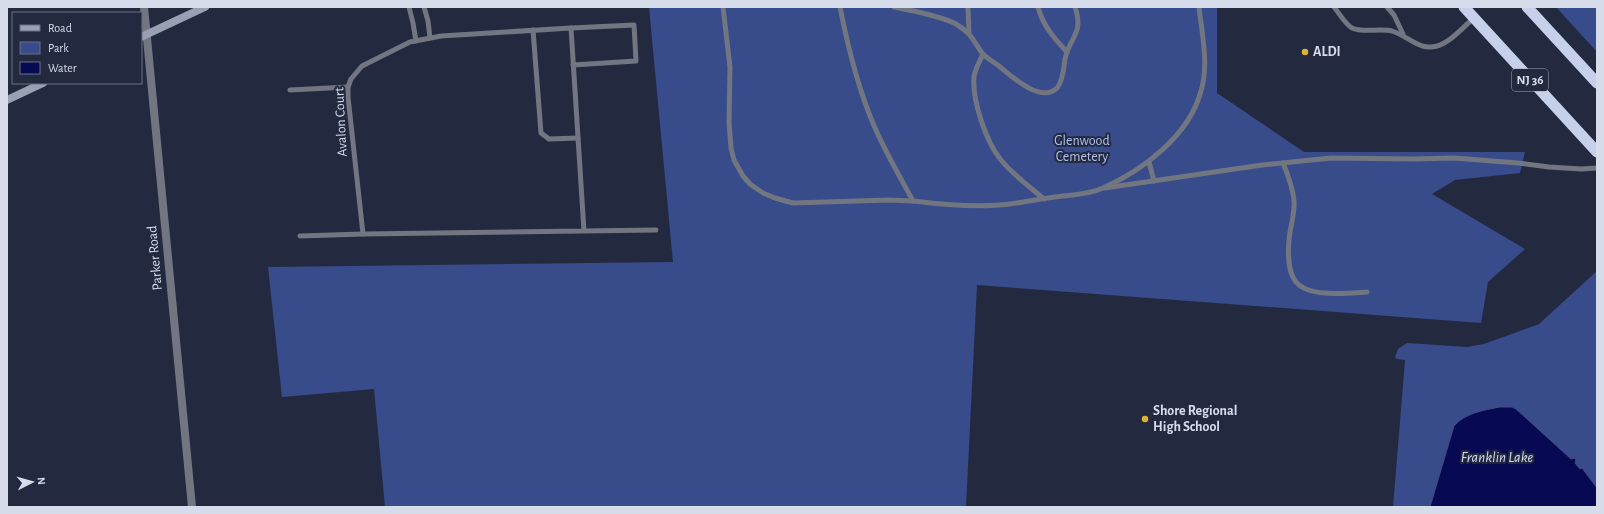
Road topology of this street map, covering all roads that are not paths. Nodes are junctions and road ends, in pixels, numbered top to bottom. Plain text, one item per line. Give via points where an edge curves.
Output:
1 (144, 7) edge
2 (205, 7) edge
3 (409, 7) edge
4 (424, 7) edge
5 (724, 7) edge
6 (840, 7) edge
7 (894, 7) edge
8 (968, 7) edge
9 (1038, 7) edge
10 (1075, 7) edge
11 (1199, 7) edge
12 (1334, 7) edge
13 (1387, 7) edge
14 (1464, 7) edge
15 (1527, 7) edge
16 (1474, 18) junction
17 (571, 28) junction
18 (533, 30) junction
19 (968, 33) junction
20 (1403, 34) junction
21 (144, 36) edge
22 (430, 38) junction
23 (416, 41) junction
24 (1067, 52) junction
25 (983, 54) junction
26 (573, 65) junction
27 (1597, 83) edge
28 (40, 84) edge
29 (348, 87) junction
30 (290, 90) dead end
31 (7, 100) edge
32 (578, 138) junction
33 (1597, 152) edge
34 (1149, 162) junction
35 (1283, 163) junction
36 (1597, 168) edge
37 (1154, 181) junction
38 (1102, 189) junction
39 (1044, 199) junction
40 (913, 201) junction
41 (656, 230) dead end
42 (584, 231) junction
43 (363, 234) junction
44 (300, 236) dead end
45 (1367, 292) dead end
46 (192, 507) edge

1 - 21 street, Parker Road
2 - 21 main road
3 - 23 lane
4 - 22 lane
5 - 40 lane via 730,67 731,148 742,176 763,193 793,203
6 - 40 lane via 854,67 870,114 886,151
7 - 19 lane via 946,20
8 - 19 lane
9 - 24 lane via 1050,34
10 - 24 lane via 1078,29
11 - 34 lane via 1205,62 1201,92 1184,125
12 - 20 lane via 1350,27
13 - 20 lane
14 - 16 highway, NJ 36
15 - 27 highway
16 - 20 lane via 1446,43 1438,46 1420,47
16 - 33 highway, NJ 36
17 - 18 lane, Avalon Court
17 - 26 lane
17 - 26 lane, Avalon Court via 634,25 635,39 636,61
18 - 22 lane, Avalon Court
18 - 32 lane via 541,133 549,139
19 - 25 lane
21 - 46 street, Parker Road
22 - 23 lane, Avalon Court
23 - 29 lane, Avalon Court via 362,66
24 - 25 lane via 1060,84 1054,91 1045,92 1026,87
25 - 39 lane via 974,76 974,85 985,131 1000,159
26 - 32 lane
28 - 31 main road
29 - 30 lane
29 - 43 lane, Avalon Court
32 - 42 lane
34 - 37 lane
34 - 38 lane
35 - 36 lane via 1331,158 1454,158 1550,167
35 - 37 lane
35 - 45 lane via 1293,191 1289,251 1290,266 1296,282 1320,293
37 - 38 lane
38 - 39 lane
39 - 40 lane via 977,205
41 - 42 lane
42 - 43 lane
43 - 44 lane

